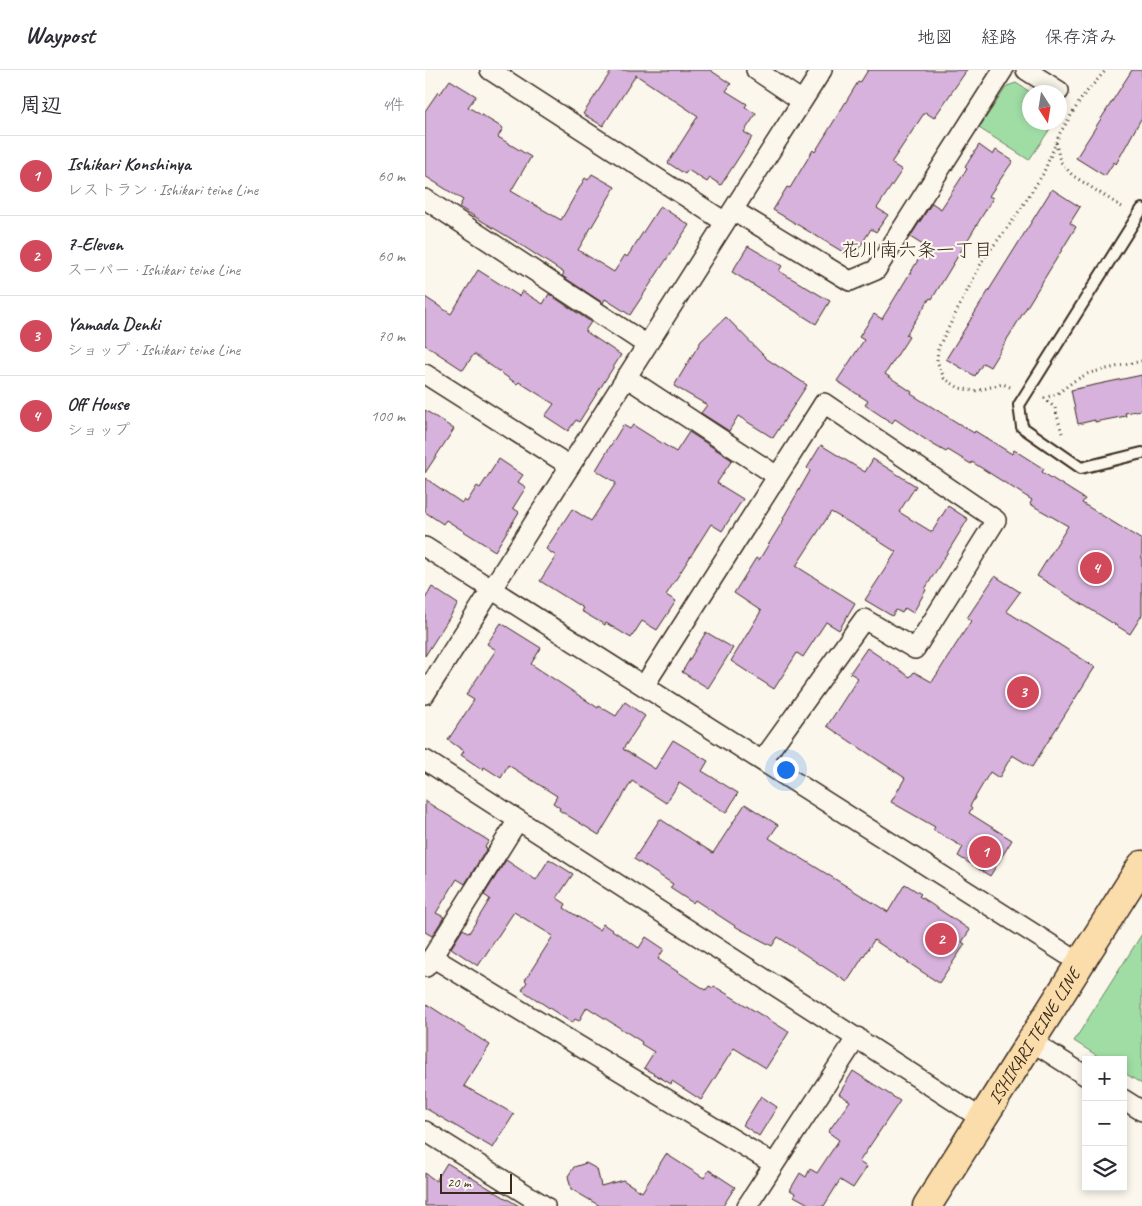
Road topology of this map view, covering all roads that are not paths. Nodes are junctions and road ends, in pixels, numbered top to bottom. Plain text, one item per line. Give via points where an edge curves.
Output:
1 (490, 70) edge
2 (756, 70) edge
3 (822, 70) edge
4 (1003, 70) edge
5 (1026, 70) edge
6 (1050, 85) edge
7 (802, 101) junction
8 (425, 199) edge
9 (1142, 209) edge
10 (729, 216) junction
11 (647, 345) junction
12 (425, 374) edge
13 (626, 377) junction
14 (1142, 453) edge
15 (570, 466) junction
16 (777, 476) junction
17 (425, 547) edge
18 (491, 589) junction
19 (644, 686) junction
20 (425, 694) edge
21 (425, 760) edge
22 (762, 761) junction
23 (518, 820) junction
24 (1142, 865) edge
25 (428, 963) edge
26 (1081, 963) junction
27 (857, 1037) junction
28 (1031, 1041) junction
29 (1082, 1073) edge
30 (1126, 1101) edge
31 (1142, 1111) edge
32 (982, 1119) junction
33 (425, 1131) edge
34 (775, 1164) junction
35 (545, 1206) edge
36 (747, 1206) edge
37 (927, 1206) edge

1 - 10 street
2 - 7 street
3 - 7 street
4 - 10 street via 876,270 849,281
5 - 6 street
7 - 10 street
8 - 11 street
9 - 14 lane via 1019,405 1022,427 1081,468
10 - 11 street
11 - 13 street
12 - 15 street
13 - 15 street
13 - 16 street
15 - 18 street
16 - 19 street
16 - 22 street via 824,403 996,520 915,649 864,619
17 - 18 street
18 - 19 street
18 - 20 street
19 - 22 street
21 - 23 street
22 - 26 street
23 - 25 street
23 - 27 street
24 - 26 main road, ISHIKARI TEINE LINE
25 - 34 street
26 - 28 main road, ISHIKARI TEINE LINE
27 - 32 street
27 - 34 street
28 - 29 street
28 - 32 main road, ISHIKARI TEINE LINE
30 - 31 street
32 - 37 main road, ISHIKARI TEINE LINE
33 - 35 street
34 - 36 street

